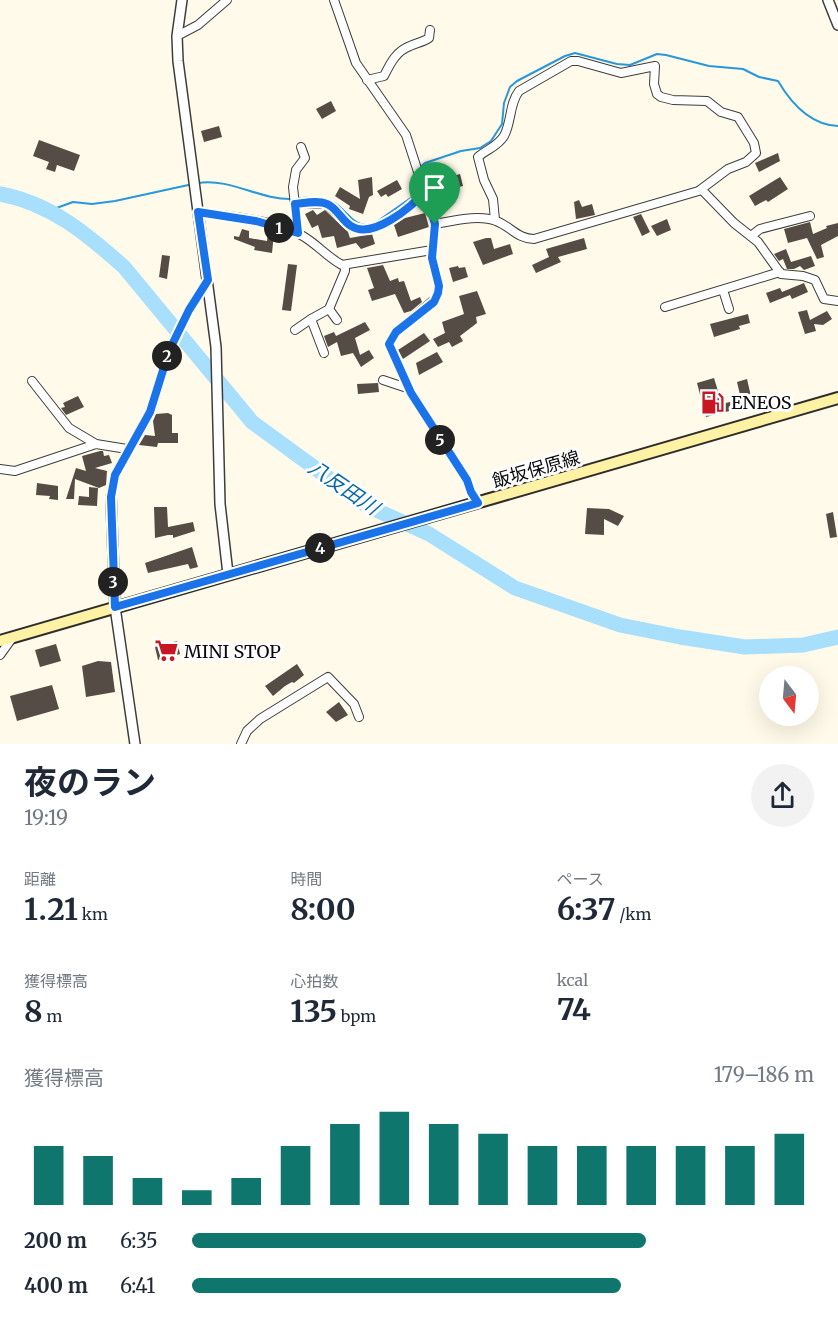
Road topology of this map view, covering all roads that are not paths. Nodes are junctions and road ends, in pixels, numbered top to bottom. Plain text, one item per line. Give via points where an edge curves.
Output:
1 (182, 0) edge
2 (226, 0) edge
3 (334, 0) edge
4 (828, 0) edge
5 (838, 24) edge
6 (430, 30) dead end
7 (177, 36) junction
8 (367, 80) junction
9 (301, 147) dead end
10 (700, 190) junction
11 (425, 191) junction
12 (294, 200) junction
13 (198, 212) junction
14 (810, 216) dead end
15 (495, 220) junction
16 (435, 224) junction
17 (298, 233) junction
18 (751, 236) junction
19 (432, 250) junction
20 (345, 265) junction
21 (780, 273) junction
22 (208, 280) junction
23 (723, 290) junction
24 (838, 301) edge
25 (665, 307) dead end
26 (329, 309) junction
27 (729, 309) dead end
28 (311, 319) junction
29 (337, 320) dead end
30 (295, 330) dead end
31 (324, 353) dead end
32 (383, 380) dead end
33 (32, 381) dead end
34 (410, 389) junction
35 (838, 398) edge
36 (96, 444) junction
37 (128, 449) junction
38 (0, 469) edge
39 (111, 497) joint
40 (478, 503) junction
41 (228, 574) junction
42 (115, 607) junction
43 (13, 637) junction
44 (0, 641) edge
45 (0, 655) edge
46 (359, 717) dead end
47 (135, 744) edge
48 (241, 744) edge

1 - 7 street
2 - 7 street via 198,25
3 - 8 street via 351,53
4 - 5 street
6 - 8 street via 424,42 398,54 384,76
7 - 13 street
8 - 11 street via 406,135
9 - 12 street via 305,158 297,170
10 - 15 street via 534,239 524,238
10 - 15 street via 756,153 738,117 721,112 707,101 661,97 654,84 655,66 621,74 571,62 519,91 504,136 478,157 494,199
10 - 18 street
11 - 12 street via 374,229 353,228 327,204
11 - 16 street
12 - 17 street
13 - 17 street via 256,221
13 - 22 street
14 - 18 street via 760,229
15 - 16 street
16 - 19 street
17 - 20 street
18 - 21 street
19 - 20 street
19 - 34 street via 439,286 436,298 389,341
20 - 26 street
21 - 23 street
21 - 24 street via 815,280 824,299
22 - 37 street via 169,351 150,412
22 - 41 street via 216,347 220,504
23 - 25 street
23 - 27 street
26 - 28 street
26 - 29 street
28 - 30 street
28 - 31 street
32 - 34 street
33 - 36 street via 69,428
34 - 40 street
35 - 40 main road, 飯坂保原線
36 - 37 street
36 - 38 street via 15,471
37 - 39 street via 115,475
39 - 42 street
40 - 41 main road, 飯坂保原線
41 - 42 main road, 飯坂保原線
42 - 43 main road, 飯坂保原線
42 - 47 street
43 - 44 main road, 飯坂保原線
43 - 45 street
46 - 48 street via 354,704 328,677 260,719 247,731

